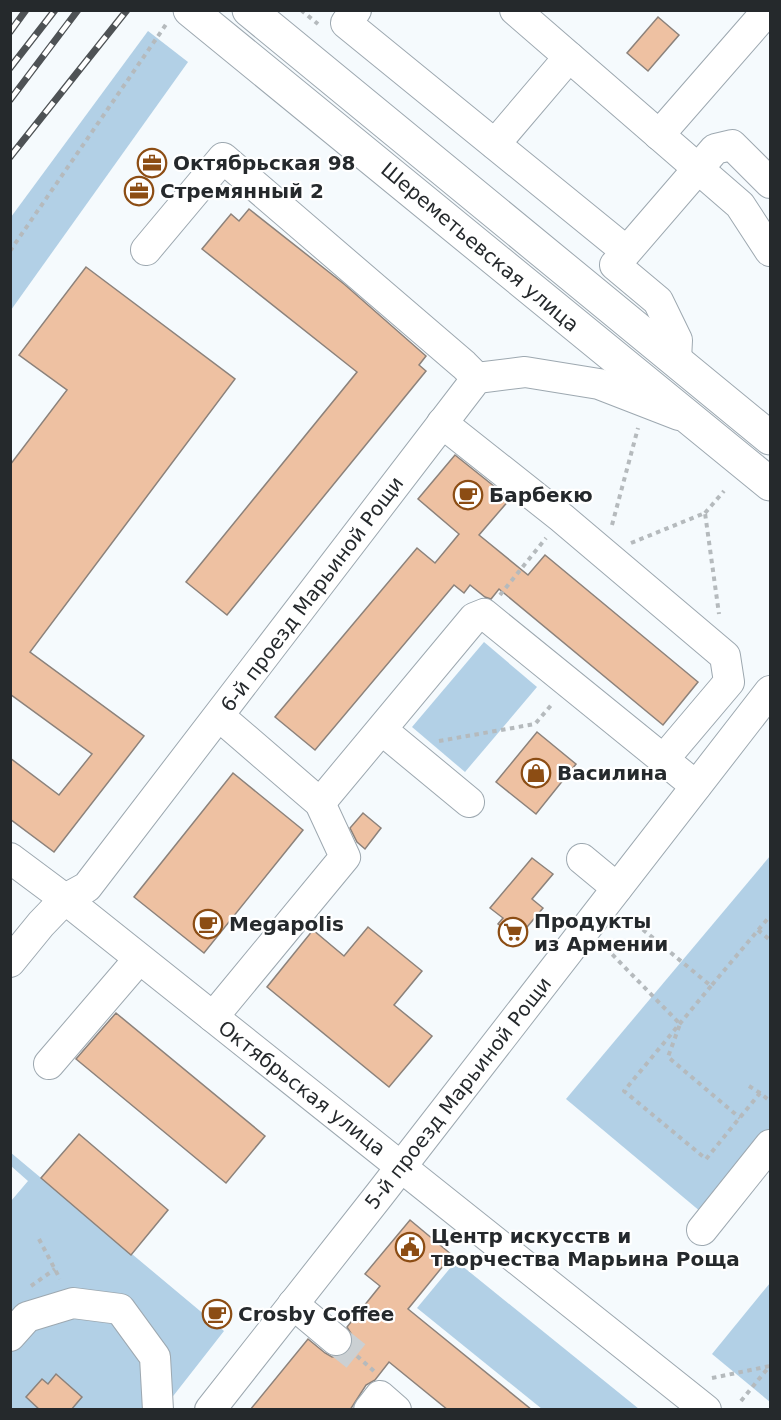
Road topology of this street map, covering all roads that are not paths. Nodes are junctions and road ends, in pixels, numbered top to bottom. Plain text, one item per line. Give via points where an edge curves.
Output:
1 (249, 10) edge
2 (356, 10) edge
3 (515, 10) edge
4 (768, 10) edge
5 (180, 15) edge
6 (569, 57) junction
7 (659, 135) junction
8 (495, 144) junction
9 (698, 169) junction
10 (771, 183) edge
11 (146, 250) dead end
12 (627, 251) junction
13 (771, 251) edge
14 (676, 360) junction
15 (477, 378) junction
16 (690, 419) junction
17 (442, 423) junction
18 (771, 438) edge
19 (771, 484) edge
20 (771, 691) edge
21 (219, 717) junction
22 (392, 738) junction
23 (663, 760) junction
24 (696, 786) junction
25 (469, 802) dead end
26 (320, 803) junction
27 (10, 858) edge
28 (582, 860) dead end
29 (617, 888) junction
30 (65, 899) junction
31 (139, 958) junction
32 (10, 962) edge
33 (213, 1017) junction
34 (49, 1064) dead end
35 (771, 1145) edge
36 (401, 1167) junction
37 (702, 1230) dead end
38 (293, 1304) junction
39 (10, 1336) edge
40 (336, 1340) tunnel mouth
41 (158, 1410) edge
42 (210, 1410) edge
43 (369, 1410) edge
44 (396, 1410) edge
45 (706, 1410) edge

1 - 14 main road, Шереметьевская улица
2 - 8 street via 346,23
3 - 6 street
4 - 7 street
5 - 16 main road, Шереметьевская улица via 394,176
6 - 7 street
6 - 8 street
7 - 9 street
8 - 12 street
9 - 10 street via 715,149 732,146
9 - 12 street
9 - 13 street via 740,205
11 - 15 street via 223,158
12 - 14 street via 615,265 658,301 677,340
14 - 18 main road, Шереметьевская улица
15 - 16 street via 525,372 599,384
15 - 17 street, 6-й проезд Марьиной Рощи
16 - 19 main road, Шереметьевская улица
17 - 21 street, 6-й проезд Марьиной Рощи
17 - 23 street via 725,656 729,682
20 - 24 street, 5-й проезд Марьиной Рощи
21 - 26 street
21 - 30 street, 6-й проезд Марьиной Рощи via 87,887
22 - 23 street via 474,618 484,614
22 - 25 street
22 - 26 street
23 - 24 street
24 - 29 street, 5-й проезд Марьиной Рощи
26 - 33 street via 345,857
27 - 30 street, Октябрьская улица
28 - 29 street
29 - 36 street, 5-й проезд Марьиной Рощи
30 - 31 street, Октябрьская улица
30 - 32 street, 6-й проезд Марьиной Рощи
31 - 33 street, Октябрьская улица
31 - 34 street
33 - 36 street, Октябрьская улица
35 - 37 street
36 - 38 street, 5-й проезд Марьиной Рощи
36 - 45 street, Октябрьская улица
38 - 40 street
38 - 42 street, 5-й проезд Марьиной Рощи
39 - 41 street via 27,1317 73,1303 120,1309 155,1357
43 - 44 street via 380,1396

